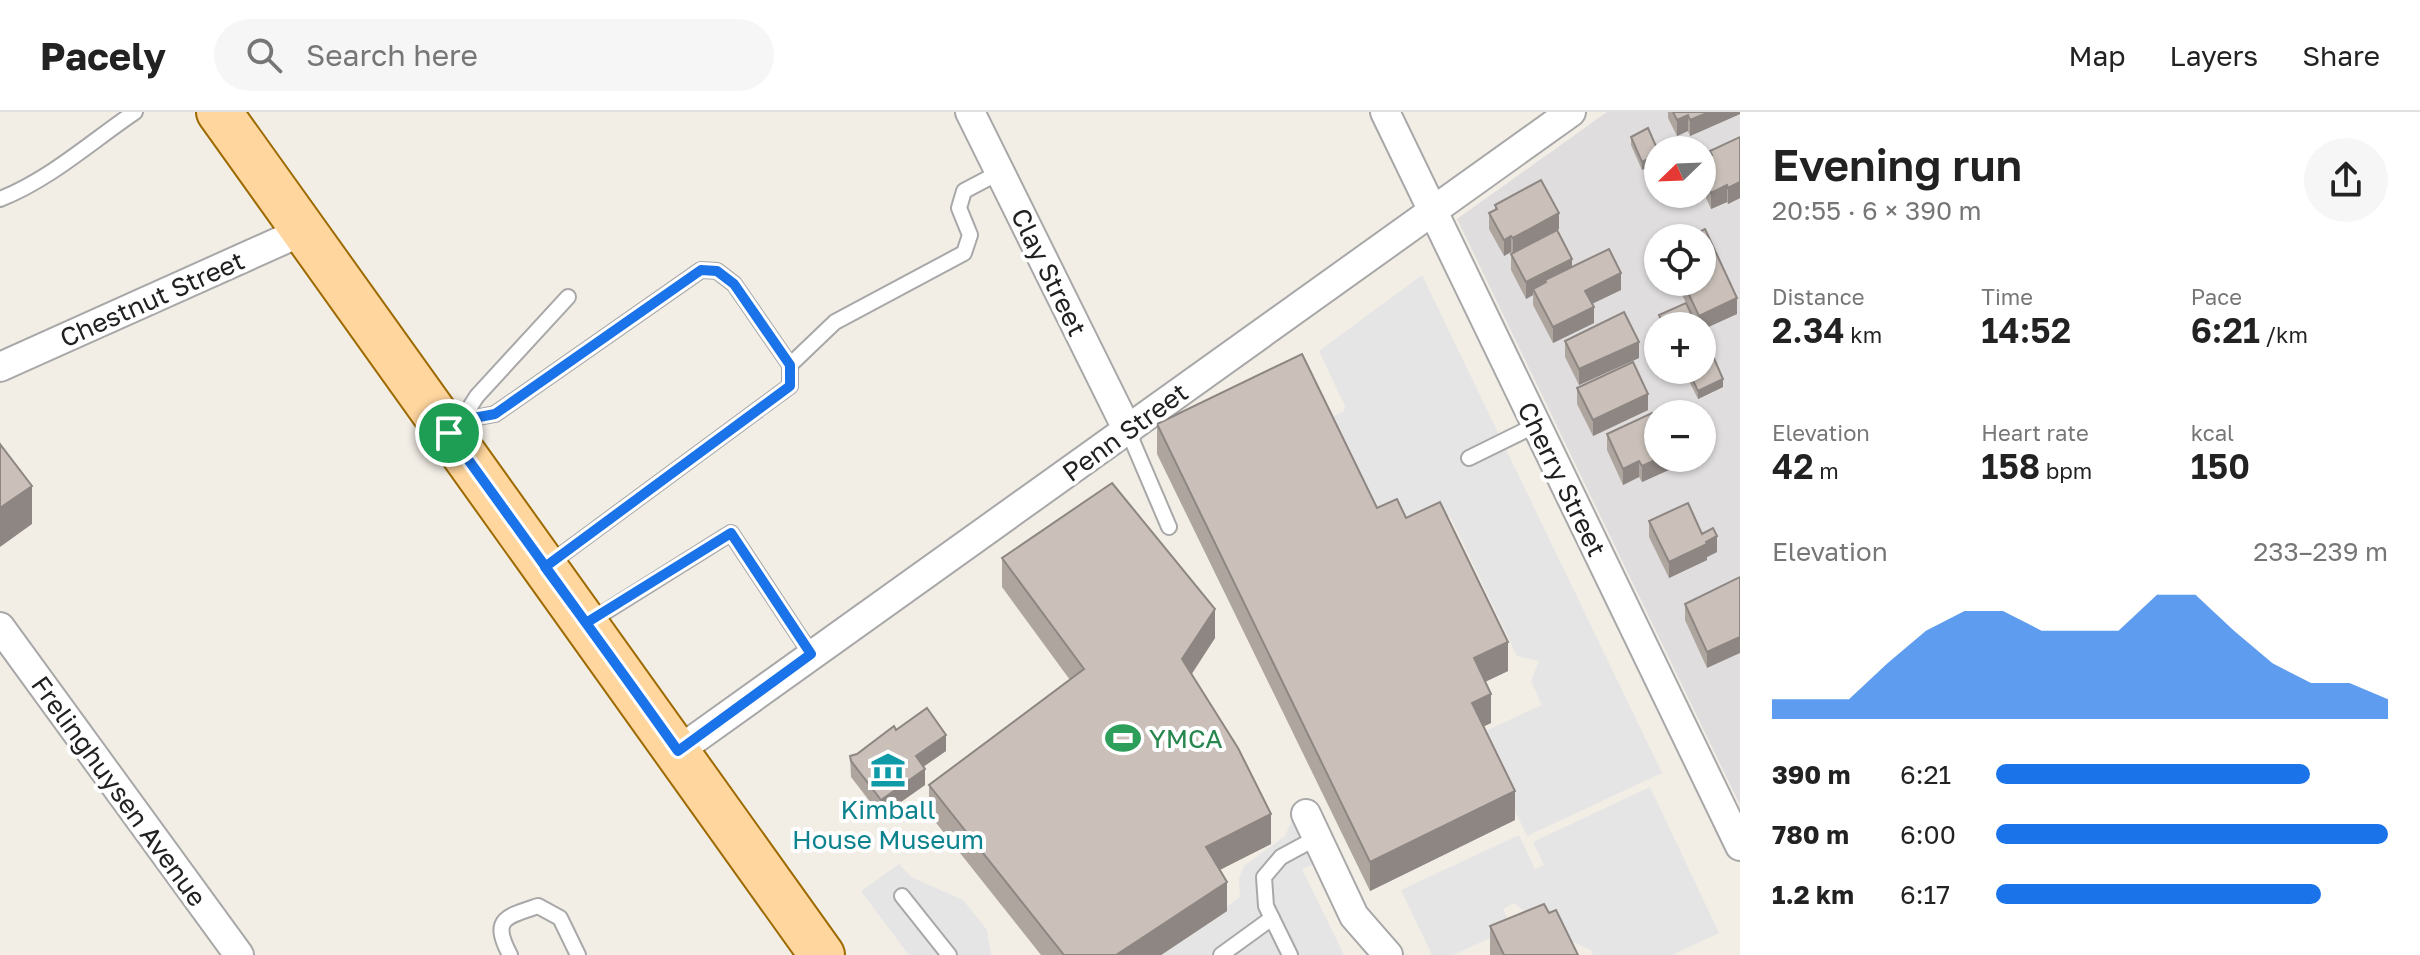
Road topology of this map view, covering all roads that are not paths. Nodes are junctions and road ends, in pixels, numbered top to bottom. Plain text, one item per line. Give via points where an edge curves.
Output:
1 (135, 112) edge
2 (219, 112) edge
3 (970, 112) edge
4 (1385, 112) edge
5 (1571, 112) edge
6 (1000, 172) junction
7 (0, 199) edge
8 (1433, 212) junction
9 (303, 231) junction
10 (568, 297) dead end
11 (790, 365) junction
12 (0, 367) edge
13 (1536, 425) junction
14 (456, 427) junction
15 (1128, 431) junction
16 (1469, 458) dead end
17 (1169, 527) dead end
18 (545, 567) junction
19 (586, 623) junction
20 (0, 627) edge
21 (811, 654) junction
22 (678, 751) junction
23 (1312, 825) joint
24 (1740, 846) edge
25 (902, 896) dead end
26 (1272, 918) junction
27 (239, 955) edge
28 (510, 955) edge
29 (578, 955) edge
30 (822, 955) edge
31 (949, 955) edge
32 (1221, 955) edge
33 (1290, 955) edge
34 (1388, 955) edge

1 - 7 lane via 48,173
2 - 9 main road
3 - 6 street, Clay Street
4 - 8 street, Cherry Street
5 - 8 street, Penn Street
6 - 11 lane via 964,191 959,208 970,235 964,253 835,322
6 - 15 street, Clay Street
8 - 13 street, Cherry Street
8 - 15 street, Penn Street
9 - 12 street, Chestnut Street
9 - 14 main road
10 - 14 lane via 477,396
11 - 14 lane via 734,284 717,271 701,270 495,414
11 - 18 lane via 790,386
13 - 16 lane
13 - 24 street, Cherry Street
14 - 18 main road
15 - 17 lane
15 - 21 street, Penn Street
18 - 19 main road
19 - 21 lane via 731,533
19 - 22 main road
20 - 27 street, Frelinghuysen Avenue
21 - 22 street, Penn Street
22 - 30 main road
23 - 26 lane via 1264,877
23 - 34 street via 1354,916
25 - 31 lane
26 - 32 lane
26 - 33 lane
28 - 29 lane via 501,937 502,925 510,915 538,906 560,918

